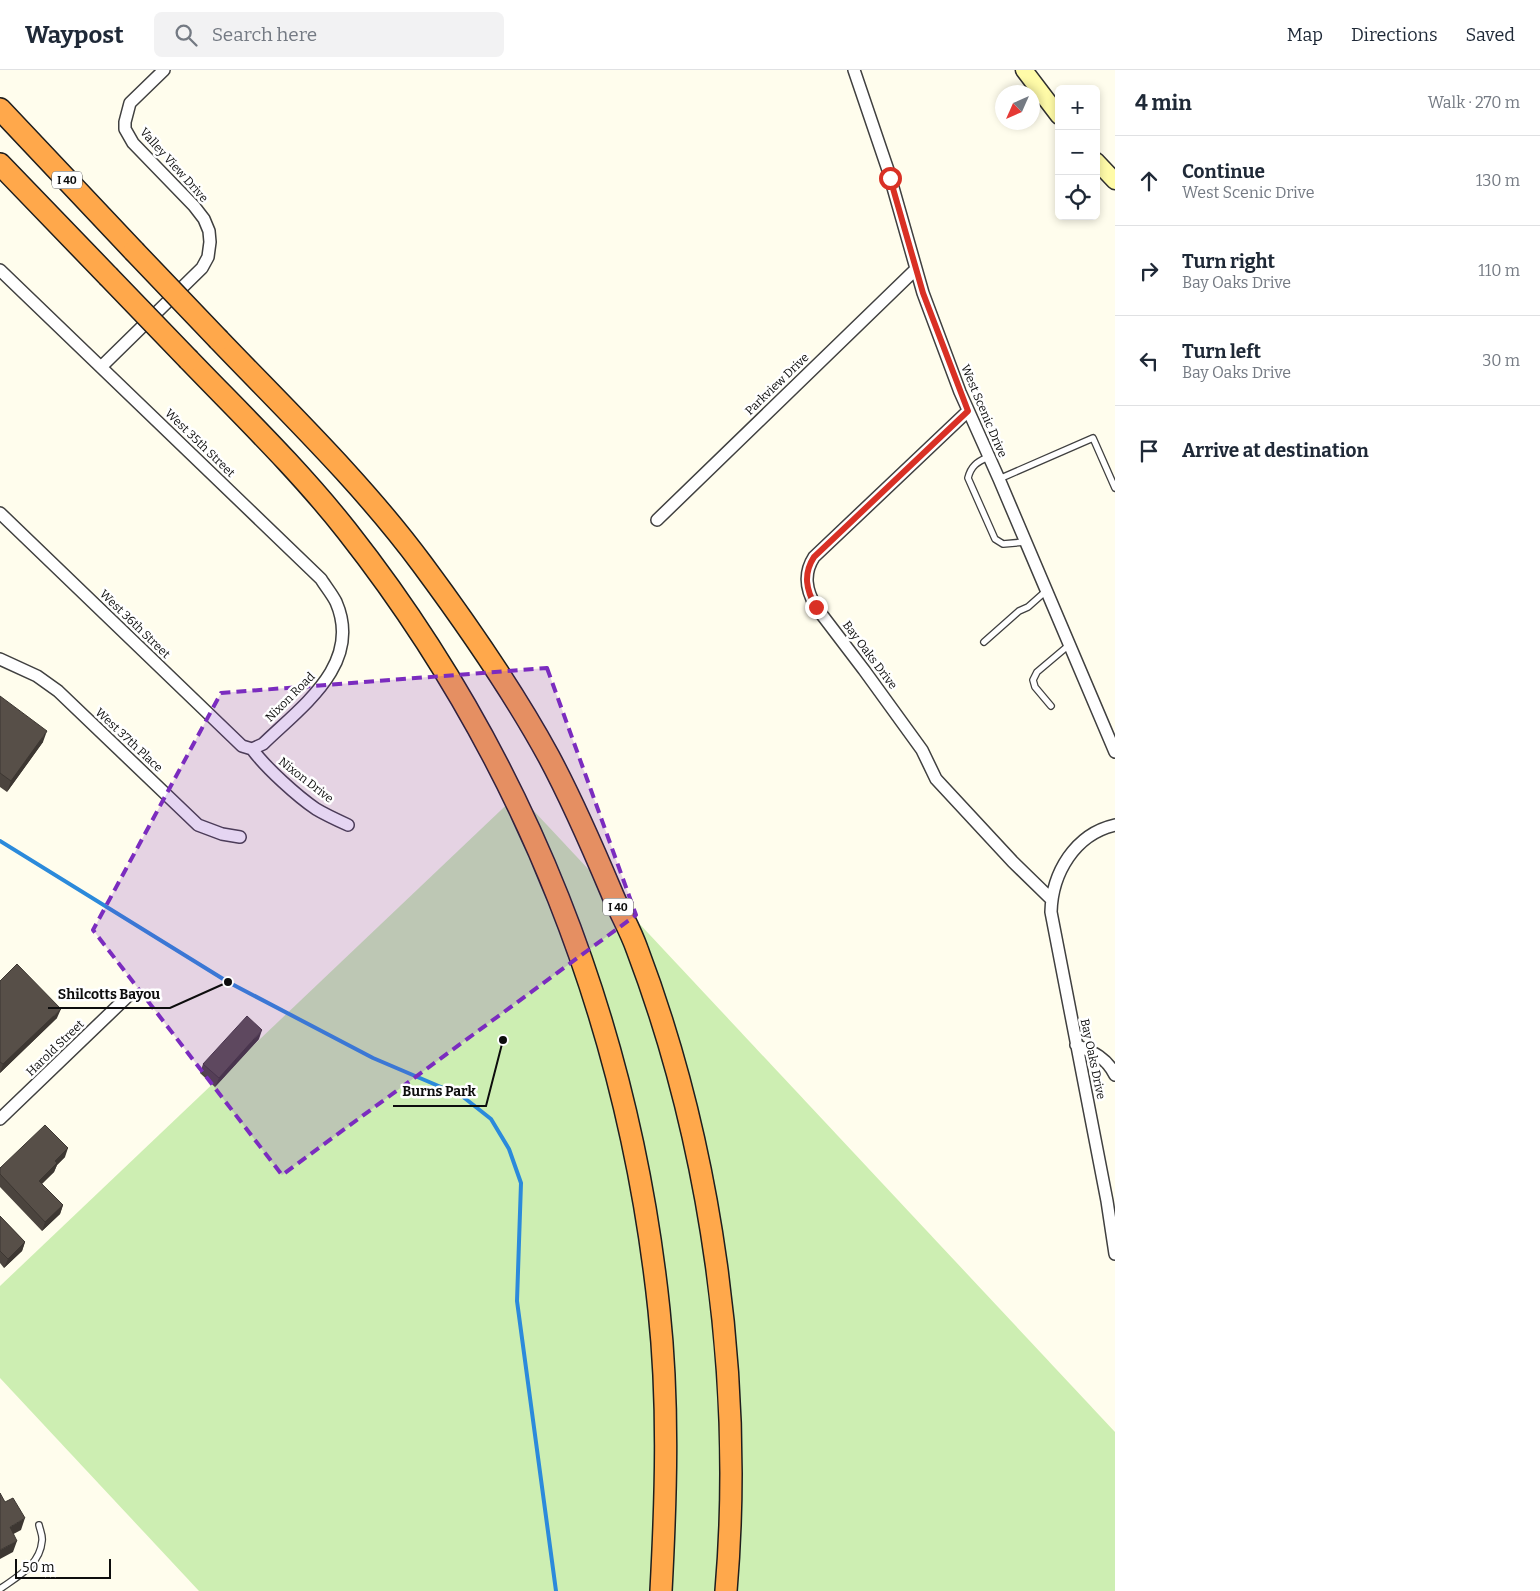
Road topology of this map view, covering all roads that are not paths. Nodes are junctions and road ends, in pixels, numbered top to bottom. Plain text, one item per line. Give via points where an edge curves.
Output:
1 (164, 70) edge
2 (854, 70) edge
3 (1024, 70) edge
4 (0, 109) edge
5 (1055, 111) edge
6 (0, 164) edge
7 (1100, 165) edge
8 (1115, 181) edge
9 (916, 269) junction
10 (0, 270) edge
11 (101, 367) junction
12 (968, 411) junction
13 (988, 457) junction
14 (999, 479) junction
15 (1115, 488) edge
16 (0, 513) edge
17 (657, 520) dead end
18 (1025, 542) junction
19 (1046, 591) junction
20 (984, 642) dead end
21 (1069, 645) junction
22 (338, 656) joint
23 (0, 660) edge
24 (1052, 706) dead end
25 (252, 749) junction
26 (1115, 752) edge
27 (1115, 824) edge
28 (348, 825) dead end
29 (240, 837) dead end
30 (1051, 900) junction
31 (128, 996) dead end
32 (1076, 1045) junction
33 (1115, 1075) edge
34 (0, 1119) edge
35 (1115, 1254) edge
36 (39, 1525) dead end
37 (0, 1589) edge
38 (662, 1591) edge
39 (726, 1591) edge

1 - 11 street, Valley View Drive via 130,102 126,129 133,143 204,219 209,230 210,250 202,268
2 - 9 street, West Scenic Drive via 888,170
3 - 5 street
4 - 39 highway, I 40, bridge via 369,498 480,644 556,771 632,936 658,1010 692,1133 715,1253 730,1390 731,1496
6 - 38 highway, bridge via 312,488 412,620 503,775 573,934 609,1043 635,1148 659,1312 664,1386 666,1441
7 - 8 street
9 - 12 street, West Scenic Drive
9 - 17 street, Parkview Drive
10 - 11 street, West 35th Street
11 - 22 street, West 35th Street via 321,579 335,600 341,617 342,644
12 - 13 street, West Scenic Drive
12 - 30 street, Bay Oaks Drive via 814,557 806,580 816,607 922,750 936,779
13 - 14 street, West Scenic Drive
13 - 18 lane via 976,463 968,478 995,539 1003,544
14 - 15 lane via 1093,438
14 - 18 street, West Scenic Drive
16 - 25 street, West 36th Street via 242,746
18 - 19 street, West Scenic Drive
19 - 20 lane
19 - 21 street, West Scenic Drive
21 - 24 lane via 1037,672 1033,680 1035,687
21 - 26 street, West Scenic Drive
22 - 25 street, Nixon Road via 323,686 263,744
23 - 29 street, West 37th Place via 38,676 58,691 198,825
25 - 28 street, Nixon Drive via 262,762 310,804
27 - 30 street, Bay Oaks Drive via 1094,833 1073,851 1058,875
30 - 32 street, Bay Oaks Drive
31 - 34 street, Harold Street
32 - 33 street via 1097,1054
32 - 35 street, Bay Oaks Drive
36 - 37 lane via 42,1540 36,1560

